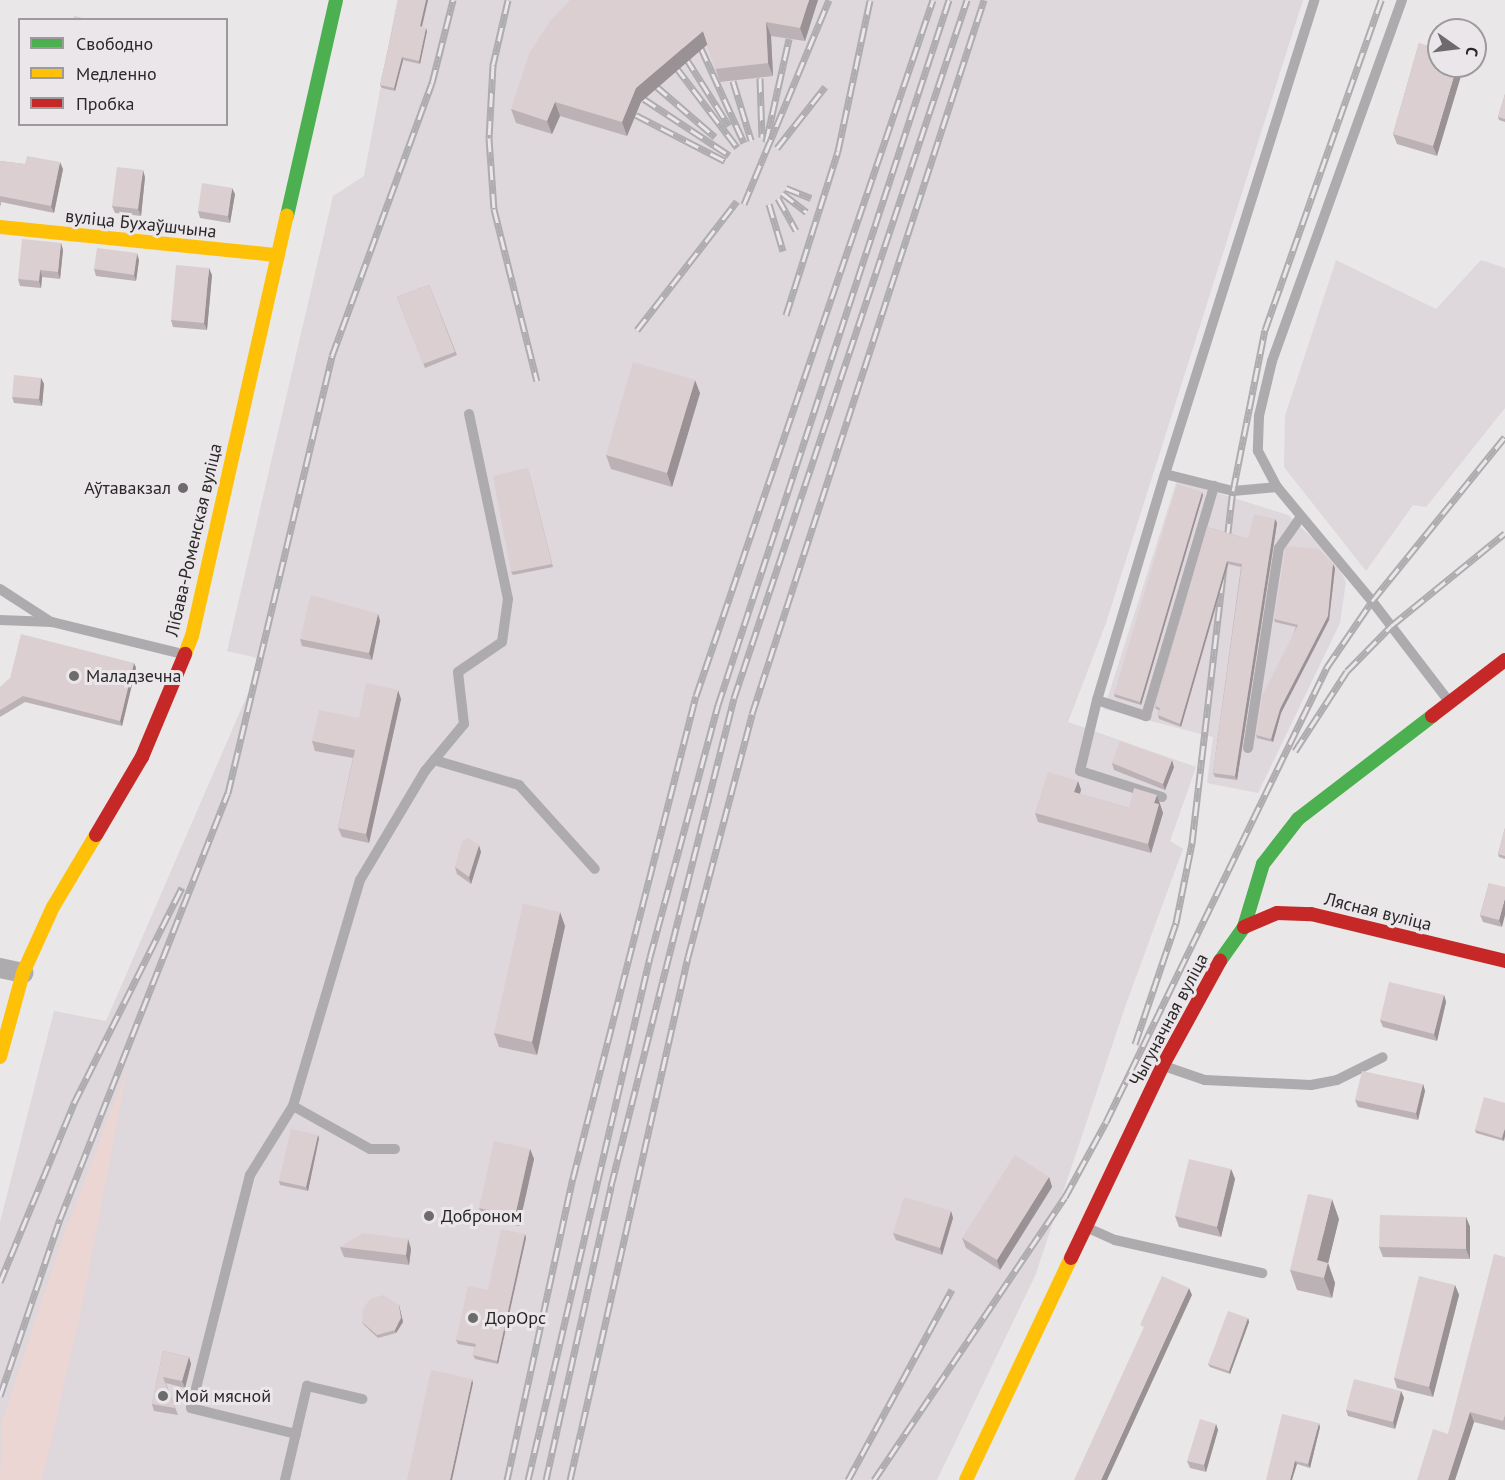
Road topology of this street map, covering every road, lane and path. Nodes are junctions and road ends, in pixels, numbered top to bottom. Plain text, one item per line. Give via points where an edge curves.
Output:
1 (336, 0) edge
2 (1314, 0) edge
3 (1402, 0) edge
4 (0, 227) edge
5 (278, 255) junction
6 (469, 414) dead end
7 (1165, 474) junction
8 (1214, 486) junction
9 (1277, 487) junction
10 (1301, 517) junction
11 (0, 589) edge
12 (0, 620) edge
13 (52, 622) junction
14 (185, 655) junction
15 (1505, 660) edge
16 (1097, 700) junction
17 (1448, 700) junction
18 (1248, 748) dead end
19 (434, 760) junction
20 (1162, 797) dead end
21 (595, 869) dead end
22 (1244, 927) junction
23 (1505, 961) edge
24 (0, 968) edge
25 (23, 973) junction
26 (0, 1057) edge
27 (1383, 1057) dead end
28 (1163, 1065) junction
29 (293, 1106) junction
30 (395, 1149) dead end
31 (1086, 1227) junction
32 (1262, 1273) dead end
33 (362, 1399) dead end
34 (296, 1434) junction
35 (285, 1480) edge
36 (966, 1480) edge

1 - 5 main road, Лібава-Роменская вуліца
2 - 7 lane
3 - 9 lane via 1272,361 1259,416 1258,451
4 - 5 main road, вуліца Бухаўшчына
5 - 14 main road, Лібава-Роменская вуліца
6 - 19 lane via 508,598 502,642 458,672 464,724
7 - 8 lane
7 - 16 lane
8 - 9 lane via 1233,491
8 - 16 lane via 1146,716
9 - 10 lane
10 - 17 lane
10 - 18 lane via 1279,549
11 - 13 lane
12 - 13 lane
13 - 14 lane
14 - 25 main road, Лібава-Роменская вуліца via 142,757 53,907
15 - 17 main road, Чыгуначная вуліца
16 - 20 lane via 1080,771
17 - 22 main road, Чыгуначная вуліца via 1298,819 1263,864
19 - 21 lane via 519,785
19 - 29 lane via 360,880
22 - 23 main road, Лясная вуліца via 1276,913 1311,914
22 - 28 main road, Чыгуначная вуліца via 1219,963
24 - 25 street
25 - 26 main road, Лібава-Роменская вуліца
27 - 28 lane via 1337,1080 1311,1085 1205,1080
28 - 31 main road, Чыгуначная вуліца
29 - 30 lane via 370,1149
29 - 34 lane via 250,1175 191,1408
31 - 32 lane via 1115,1240
31 - 36 main road, Чыгуначная вуліца
33 - 34 lane via 307,1386
34 - 35 lane

